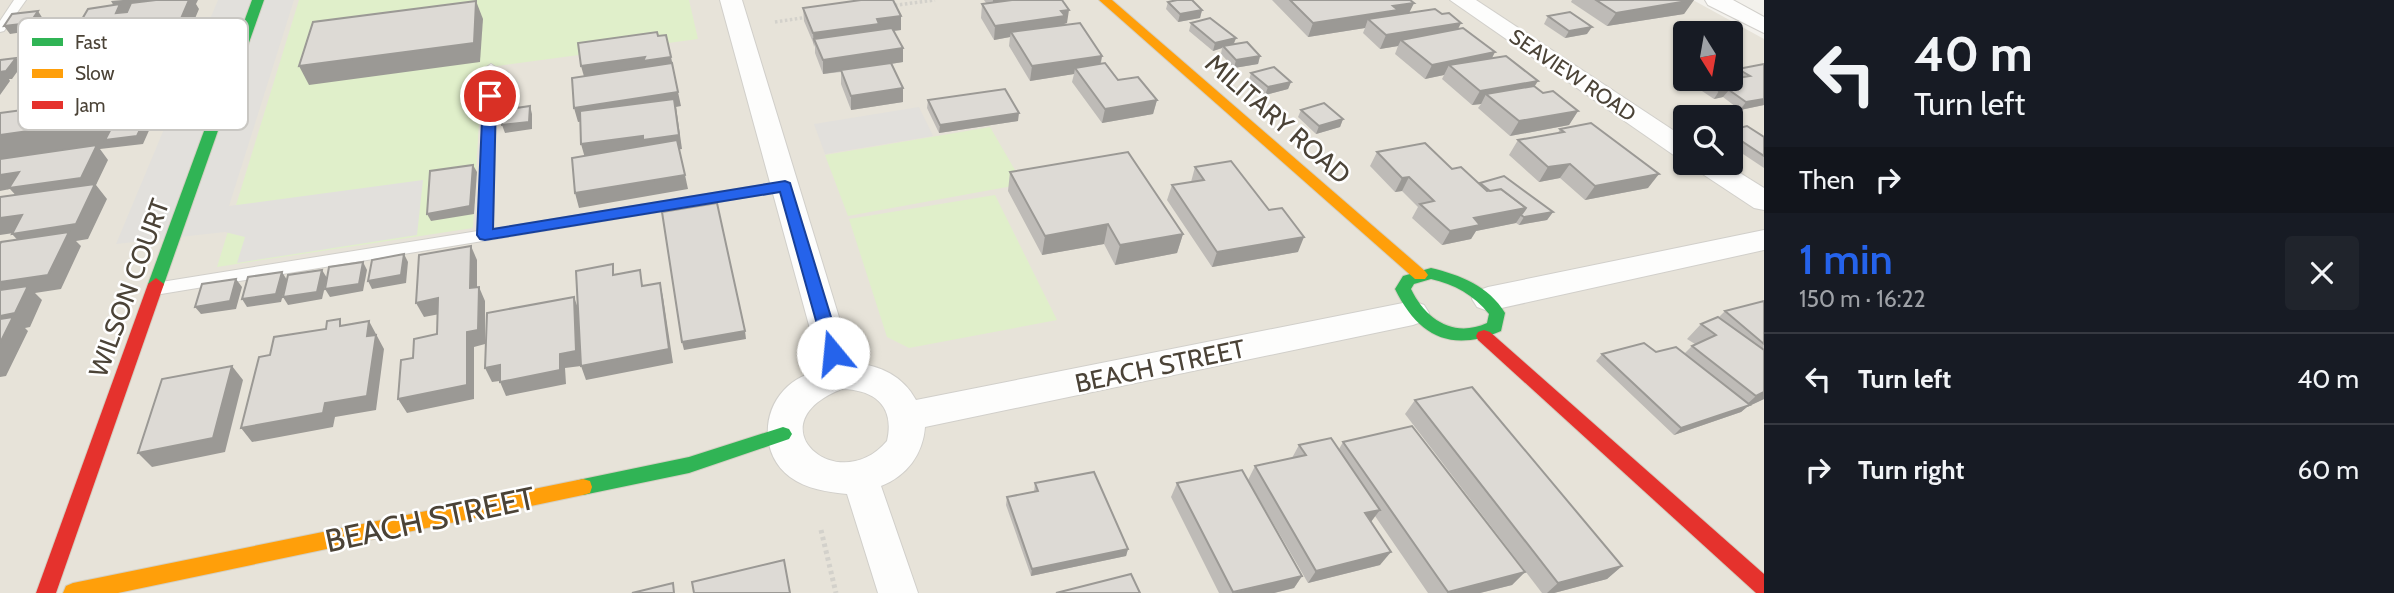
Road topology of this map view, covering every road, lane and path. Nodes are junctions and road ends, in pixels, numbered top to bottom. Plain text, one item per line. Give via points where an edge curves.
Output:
1 (20, 0) edge
2 (258, 0) edge
3 (732, 0) edge
4 (935, 0) edge
5 (1105, 0) edge
6 (1461, 0) edge
7 (1717, 0) edge
8 (881, 7) edge
9 (815, 16) edge
10 (775, 22) dead end
11 (1764, 26) edge
12 (248, 28) edge
13 (0, 29) edge
14 (491, 68) dead end
15 (212, 130) edge
16 (1673, 142) edge
17 (1722, 175) edge
18 (785, 186) junction
19 (1764, 202) edge
20 (1764, 233) edge
21 (485, 235) junction
22 (1764, 240) edge
23 (1420, 275) junction
24 (155, 289) junction
25 (1488, 299) junction
26 (1413, 313) junction
27 (1484, 336) junction
28 (840, 376) junction
29 (907, 416) junction
30 (783, 433) junction
31 (860, 477) junction
32 (821, 530) dead end
33 (1764, 587) edge
34 (46, 593) edge
35 (73, 593) edge
36 (836, 593) edge
37 (898, 593) edge

1 - 13 lane
2 - 12 street, WILSON COURT
3 - 18 street
4 - 8 path
5 - 23 street, MILITARY ROAD
6 - 16 street, SEAVIEW ROAD
7 - 11 street
9 - 10 path
14 - 21 lane
15 - 24 street, WILSON COURT
17 - 19 street
18 - 21 lane
18 - 28 street
19 - 20 street via 1753,216
21 - 24 lane
22 - 25 street
23 - 25 street via 1450,277
23 - 26 street via 1403,289
24 - 34 street, WILSON COURT
25 - 27 street via 1497,313 1495,327
26 - 27 street via 1424,323 1458,337
26 - 29 street, BEACH STREET
27 - 33 street
28 - 29 street via 876,381 901,402
28 - 30 street via 821,380 792,401
29 - 31 street via 903,447 878,471
30 - 31 street via 800,464 818,474
30 - 35 street, BEACH STREET via 690,465
31 - 37 street
32 - 36 path

